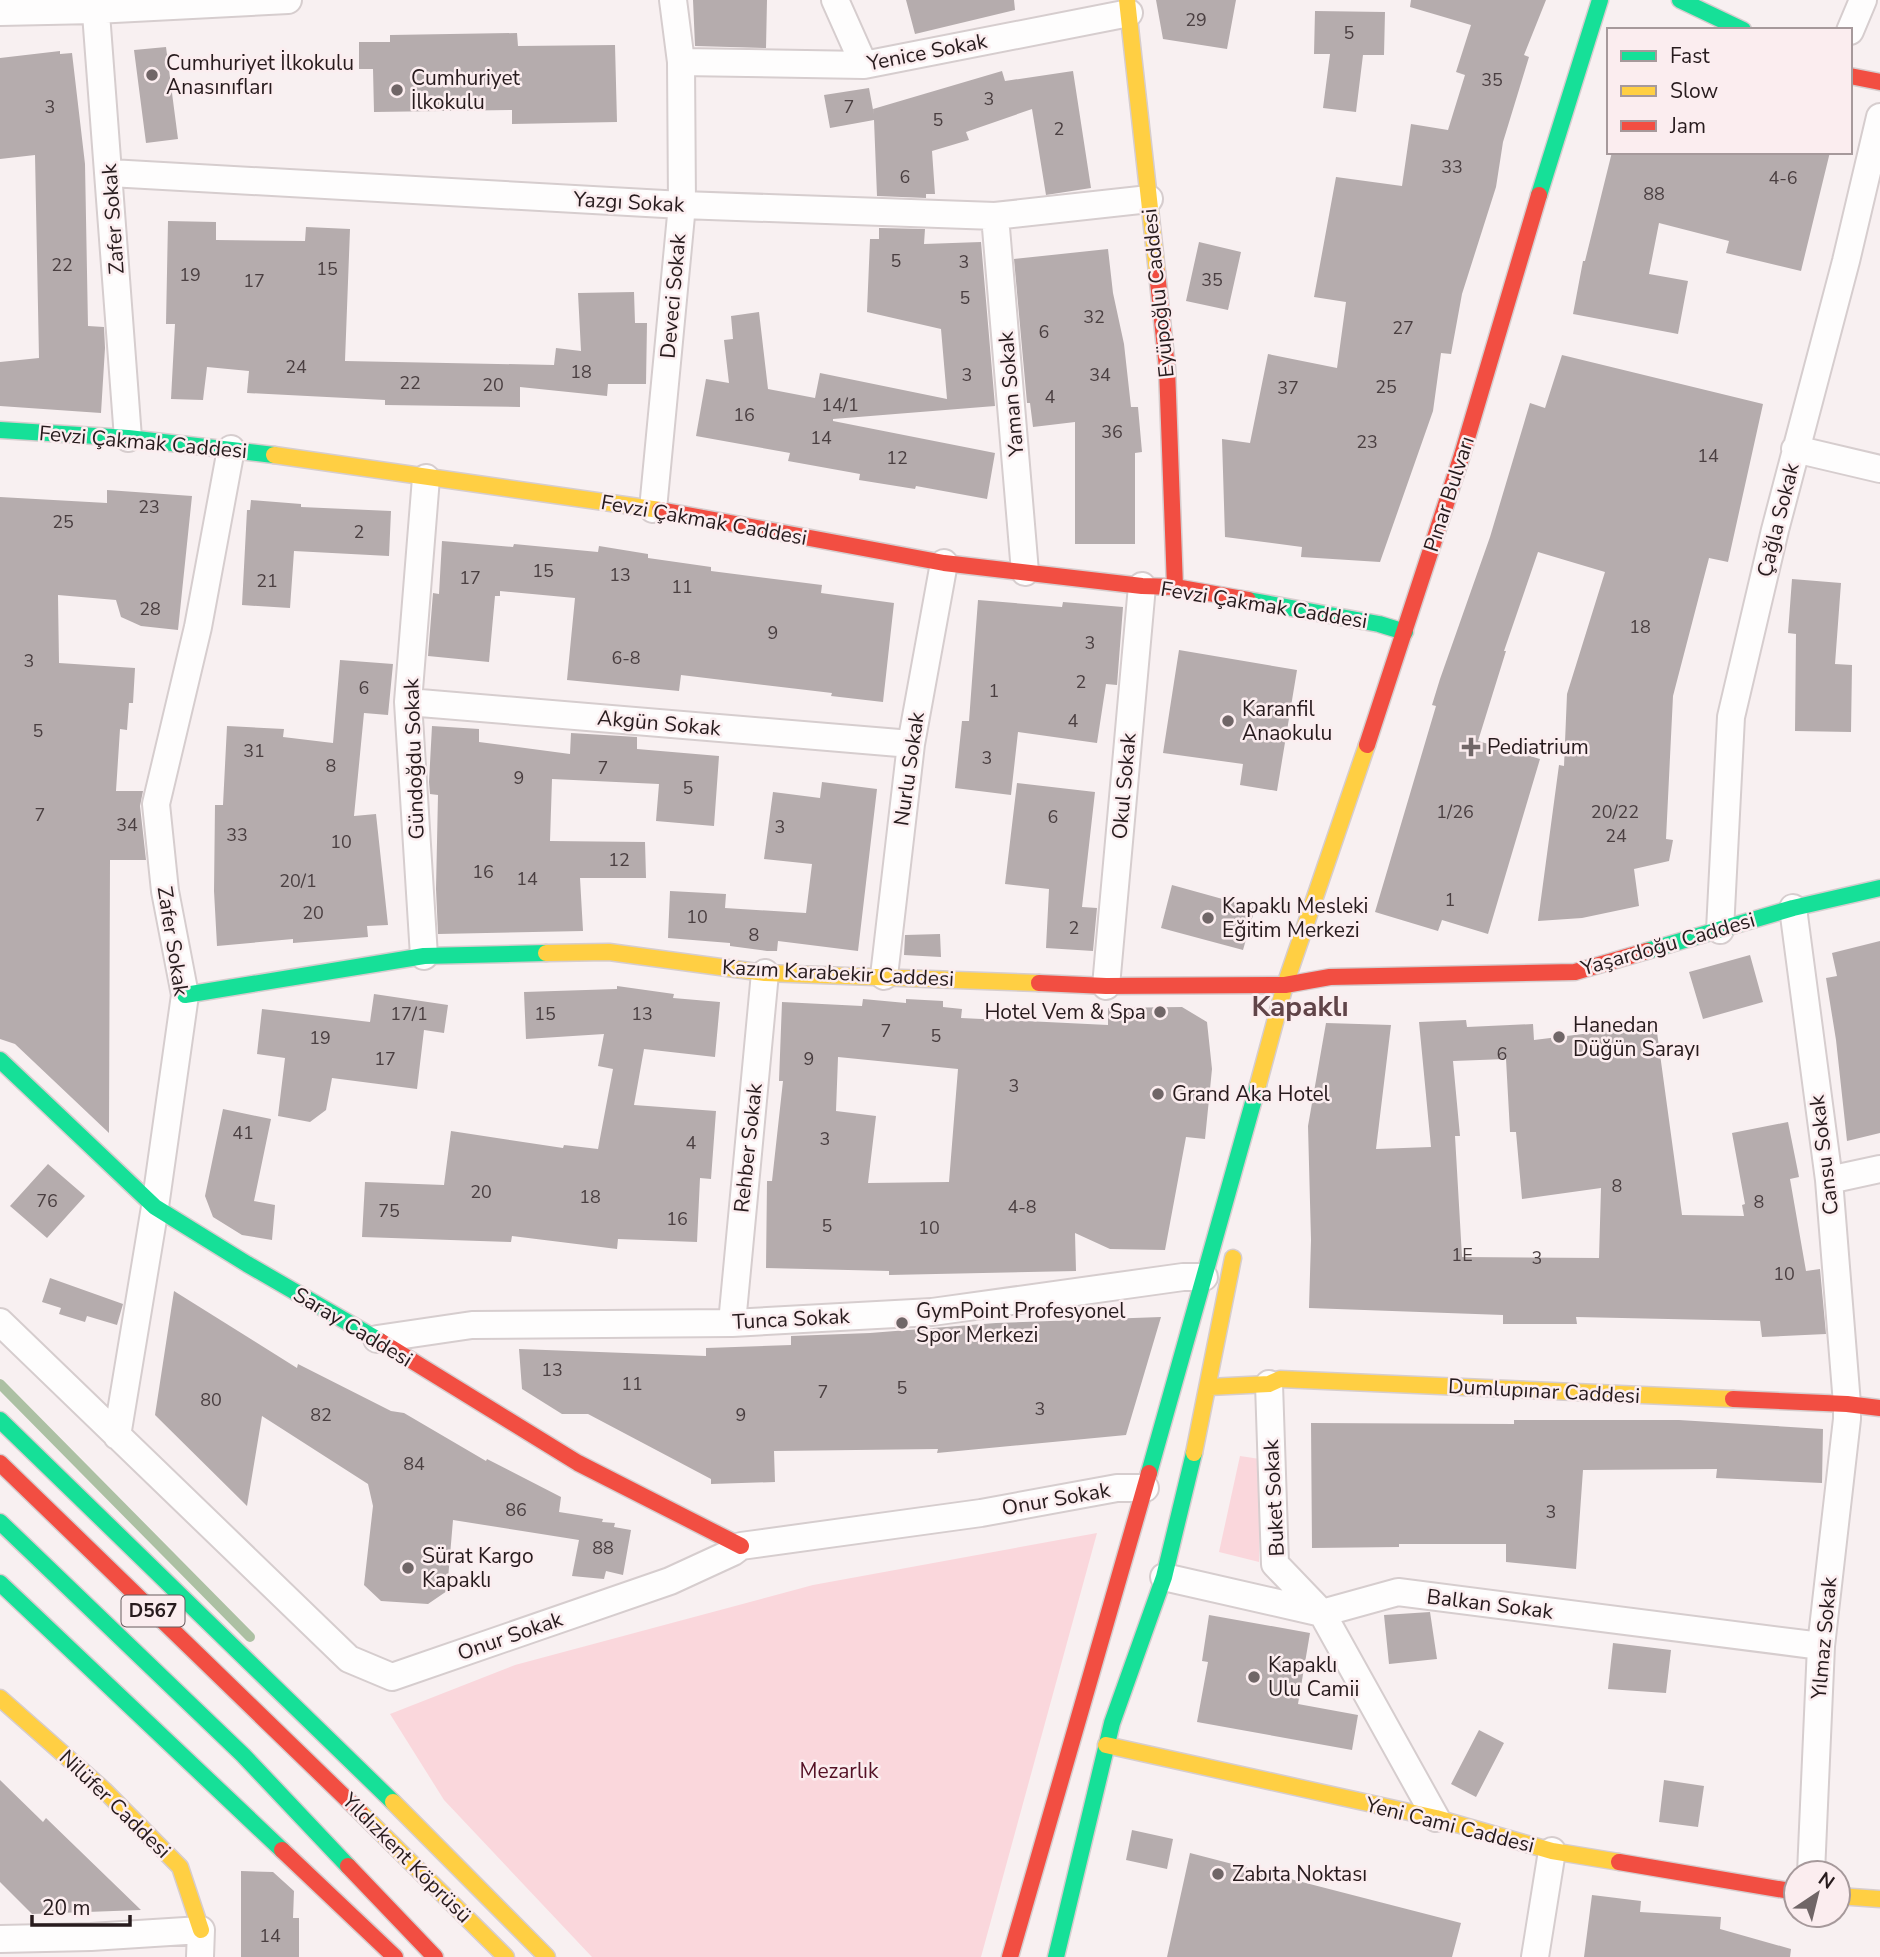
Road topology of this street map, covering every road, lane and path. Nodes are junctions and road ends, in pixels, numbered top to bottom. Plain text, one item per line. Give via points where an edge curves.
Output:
1 (288, 0) edge
2 (673, 0) edge
3 (835, 0) edge
4 (1600, 0) edge
5 (1680, 0) edge
6 (1863, 0) edge
7 (95, 5) edge
8 (1128, 7) edge
9 (0, 12) edge
10 (1739, 28) edge
11 (1851, 28) edge
12 (681, 62) junction
13 (864, 65) junction
14 (1852, 76) edge
15 (1880, 82) edge
16 (1880, 117) edge
17 (110, 173) junction
18 (1149, 199) junction
19 (682, 205) junction
20 (995, 216) junction
21 (0, 430) edge
22 (128, 438) junction
23 (231, 449) junction
24 (1795, 449) junction
25 (1880, 469) edge
26 (426, 478) junction
27 (653, 509) junction
28 (944, 563) junction
29 (1025, 572) junction
30 (1142, 586) junction
31 (1175, 587) junction
32 (1405, 632) junction
33 (408, 702) junction
34 (911, 744) junction
35 (1880, 888) edge
36 (1793, 908) junction
37 (1720, 930) junction
38 (424, 956) junction
39 (765, 973) junction
40 (884, 976) junction
41 (1285, 985) junction
42 (1106, 986) junction
43 (185, 995) junction
44 (0, 1060) edge
45 (1880, 1169) edge
46 (1829, 1180) junction
47 (1247, 1186) dead end
48 (155, 1207) junction
49 (1237, 1240) dead end
50 (1204, 1277) junction
51 (0, 1322) edge
52 (732, 1323) junction
53 (377, 1339) junction
54 (1269, 1384) junction
55 (1209, 1387) junction
56 (1847, 1404) junction
57 (1880, 1408) edge
58 (0, 1420) edge
59 (117, 1436) junction
60 (0, 1463) edge
61 (1145, 1488) junction
62 (0, 1522) edge
63 (741, 1546) junction
64 (1164, 1577) junction
65 (0, 1583) edge
66 (1322, 1613) junction
67 (1821, 1646) junction
68 (0, 1698) edge
69 (1107, 1745) junction
70 (1436, 1818) junction
71 (1552, 1851) junction
72 (1812, 1859) edge
73 (1782, 1890) edge
74 (1852, 1897) edge
75 (1880, 1899) edge
76 (201, 1930) junction
77 (0, 1939) edge
78 (42, 1948) edge
79 (200, 1957) edge
80 (395, 1957) edge
81 (435, 1957) edge
82 (506, 1957) edge
83 (547, 1957) edge
84 (1010, 1957) edge
85 (1056, 1957) edge
86 (1535, 1957) edge

1 - 7 street
2 - 12 street, Deveci Sokak
3 - 13 street
4 - 32 main road, Pınar Bulvarı
5 - 10 main road
6 - 11 street
7 - 9 street
7 - 17 street, Zafer Sokak
8 - 13 street, Yenice Sokak
8 - 18 main road, Eyüpoğlu Caddesi
12 - 13 street, Yenice Sokak
12 - 19 street, Deveci Sokak
14 - 15 main road
16 - 24 street, Çağla Sokak
17 - 19 street, Yazgı Sokak
17 - 22 street, Zafer Sokak
18 - 20 street, Yazgı Sokak
18 - 31 main road, Eyüpoğlu Caddesi via 1167,368
19 - 20 street, Yazgı Sokak
19 - 27 street, Deveci Sokak
20 - 29 street, Yaman Sokak
21 - 22 main road, Fevzi Çakmak Caddesi
22 - 23 main road, Fevzi Çakmak Caddesi
23 - 26 main road, Fevzi Çakmak Caddesi
23 - 43 street, Zafer Sokak via 198,627 156,804 165,891
24 - 25 street
24 - 37 street, Çağla Sokak via 1731,717
26 - 27 main road, Fevzi Çakmak Caddesi
26 - 33 street, Gündoğdu Sokak
27 - 28 main road, Fevzi Çakmak Caddesi
28 - 29 main road, Fevzi Çakmak Caddesi
28 - 34 street, Nurlu Sokak
29 - 30 main road, Fevzi Çakmak Caddesi
30 - 31 main road, Fevzi Çakmak Caddesi
30 - 42 street, Okul Sokak
31 - 32 main road, Fevzi Çakmak Caddesi
32 - 41 main road, Pınar Bulvarı
33 - 34 street, Akgün Sokak
33 - 38 street, Gündoğdu Sokak
34 - 40 street, Nurlu Sokak
35 - 36 main road, Yaşardoğu Caddesi
36 - 37 main road, Yaşardoğu Caddesi
36 - 46 street, Cansu Sokak
37 - 41 main road, Yaşardoğu Caddesi via 1575,972 1331,977
38 - 39 main road, Kazım Karabekir Caddesi via 609,952
38 - 43 main road, Kazım Karabekir Caddesi
39 - 40 main road, Kazım Karabekir Caddesi
39 - 52 street, Rehber Sokak
40 - 42 main road, Kazım Karabekir Caddesi
41 - 42 main road, Kazım Karabekir Caddesi
41 - 47 main road
41 - 50 main road
43 - 48 street, Zafer Sokak
44 - 48 main road, Saray Caddesi
45 - 46 street
46 - 56 street, Cansu Sokak
48 - 53 main road, Saray Caddesi
48 - 59 street, Zafer Sokak
49 - 55 main road
50 - 52 street, Tunca Sokak via 932,1312
50 - 61 main road
51 - 59 street, Onur Sokak
52 - 53 street, Tunca Sokak via 472,1325
53 - 63 main road, Saray Caddesi via 578,1463
54 - 55 main road, Dumlupınar Caddesi
54 - 56 main road, Dumlupınar Caddesi via 1280,1379
54 - 66 street, Buket Sokak via 1275,1563
55 - 64 main road
56 - 57 main road, Dumlupınar Caddesi
56 - 67 street, Yılmaz Sokak
58 - 83 main road via 336,1744
59 - 63 street, Onur Sokak via 349,1659 392,1677 670,1581
60 - 82 main road, Yıldızkent Köprüsü / D567
61 - 63 street, Onur Sokak via 1117,1488 981,1513
61 - 84 main road
62 - 81 main road, D567 via 275,1789
64 - 66 street, Balkan Sokak
64 - 69 main road
65 - 80 main road
66 - 67 street, Balkan Sokak via 1398,1592
66 - 70 street, Buket Sokak
67 - 72 street, Yılmaz Sokak
68 - 76 main road, Nilüfer Caddesi via 104,1790 180,1867
69 - 70 main road, Yeni Cami Caddesi
69 - 85 main road
70 - 71 main road, Yeni Cami Caddesi
71 - 73 main road, Yeni Cami Caddesi
71 - 86 street
74 - 75 main road
76 - 78 street
76 - 79 street
77 - 78 street

